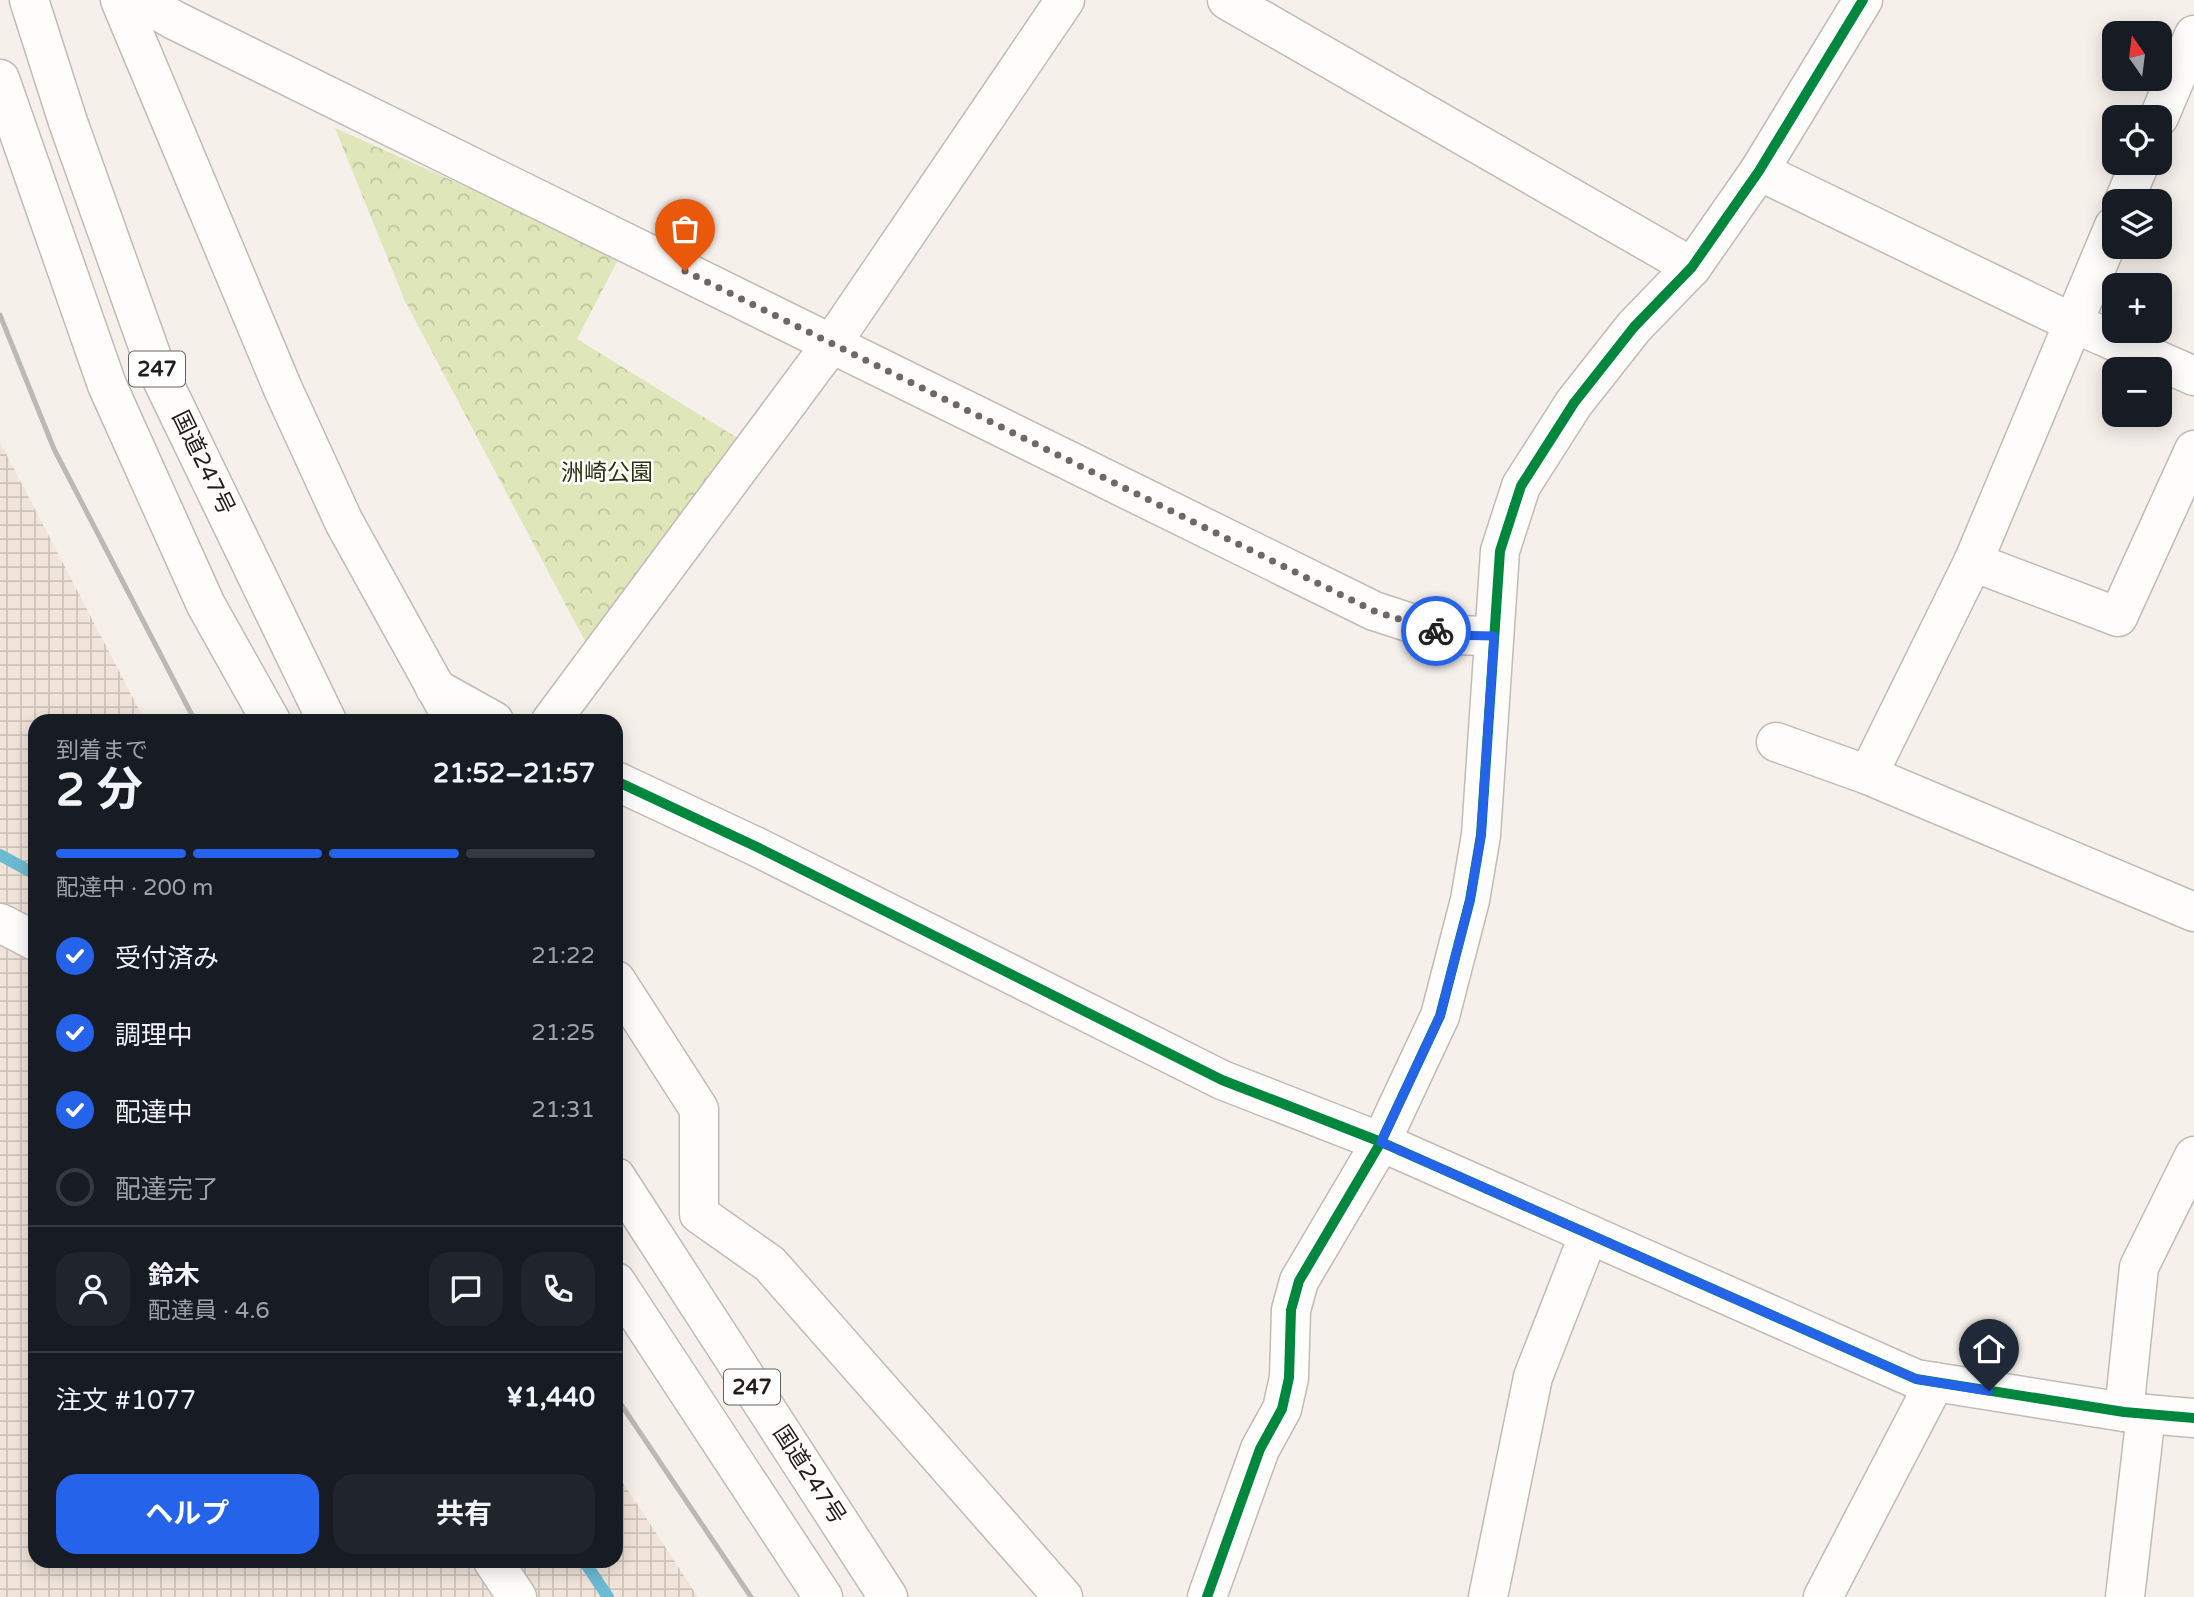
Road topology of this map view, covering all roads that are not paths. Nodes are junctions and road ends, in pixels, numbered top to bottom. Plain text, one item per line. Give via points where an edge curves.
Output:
1 (29, 0) edge
2 (120, 0) edge
3 (140, 0) edge
4 (1065, 0) edge
5 (1227, 0) edge
6 (1863, 0) edge
7 (2194, 35) edge
8 (0, 79) edge
9 (2165, 105) edge
10 (1759, 172) junction
11 (2102, 254) edge
12 (1692, 267) junction
13 (2073, 323) junction
14 (832, 343) junction
15 (2194, 376) edge
16 (2194, 450) edge
17 (1973, 562) junction
18 (1494, 636) junction
19 (432, 686) junction
20 (267, 714) edge
21 (324, 714) edge
22 (450, 714) edge
23 (482, 714) edge
24 (556, 714) edge
25 (1776, 742) dead end
26 (1868, 775) junction
27 (623, 784) edge
28 (2194, 912) edge
29 (0, 923) edge
30 (28, 937) edge
31 (623, 991) edge
32 (1381, 1142) junction
33 (2194, 1156) edge
34 (623, 1188) edge
35 (1589, 1234) junction
36 (623, 1293) edge
37 (1935, 1382) junction
38 (2135, 1413) junction
39 (2194, 1418) edge
40 (498, 1568) edge
41 (517, 1597) edge
42 (823, 1597) edge
43 (888, 1597) edge
44 (1063, 1597) edge
45 (1207, 1597) edge
46 (1489, 1597) edge
47 (1823, 1597) edge
48 (2125, 1597) edge

1 - 21 main road, 国道247号 / 247 via 154,363
2 - 19 main road via 283,389 344,522
3 - 14 main road
4 - 14 main road
5 - 12 main road
6 - 10 main road
7 - 9 main road
8 - 20 main road, 247 via 107,385 206,605
10 - 12 main road
10 - 13 main road
11 - 13 main road
12 - 18 main road via 1634,327 1582,392 1521,486 1500,551
13 - 15 main road
13 - 17 main road
14 - 18 main road via 1374,611 1448,635
14 - 24 main road
16 - 17 main road via 2118,617
17 - 26 main road
18 - 32 main road via 1481,835 1470,900 1440,1016
19 - 22 main road
19 - 23 main road
25 - 26 main road
26 - 28 main road
27 - 32 main road via 878,906 1222,1080
29 - 30 main road
31 - 44 main road via 699,1109 699,1214 771,1264
32 - 35 main road
32 - 45 main road via 1299,1280 1282,1409 1260,1449
33 - 38 main road via 2139,1268
34 - 43 main road, 国道247号 / 247
35 - 37 main road via 1916,1379
35 - 46 main road via 1533,1377
36 - 42 main road, 247
37 - 38 main road
37 - 47 main road
38 - 39 main road
38 - 48 main road
40 - 41 main road

